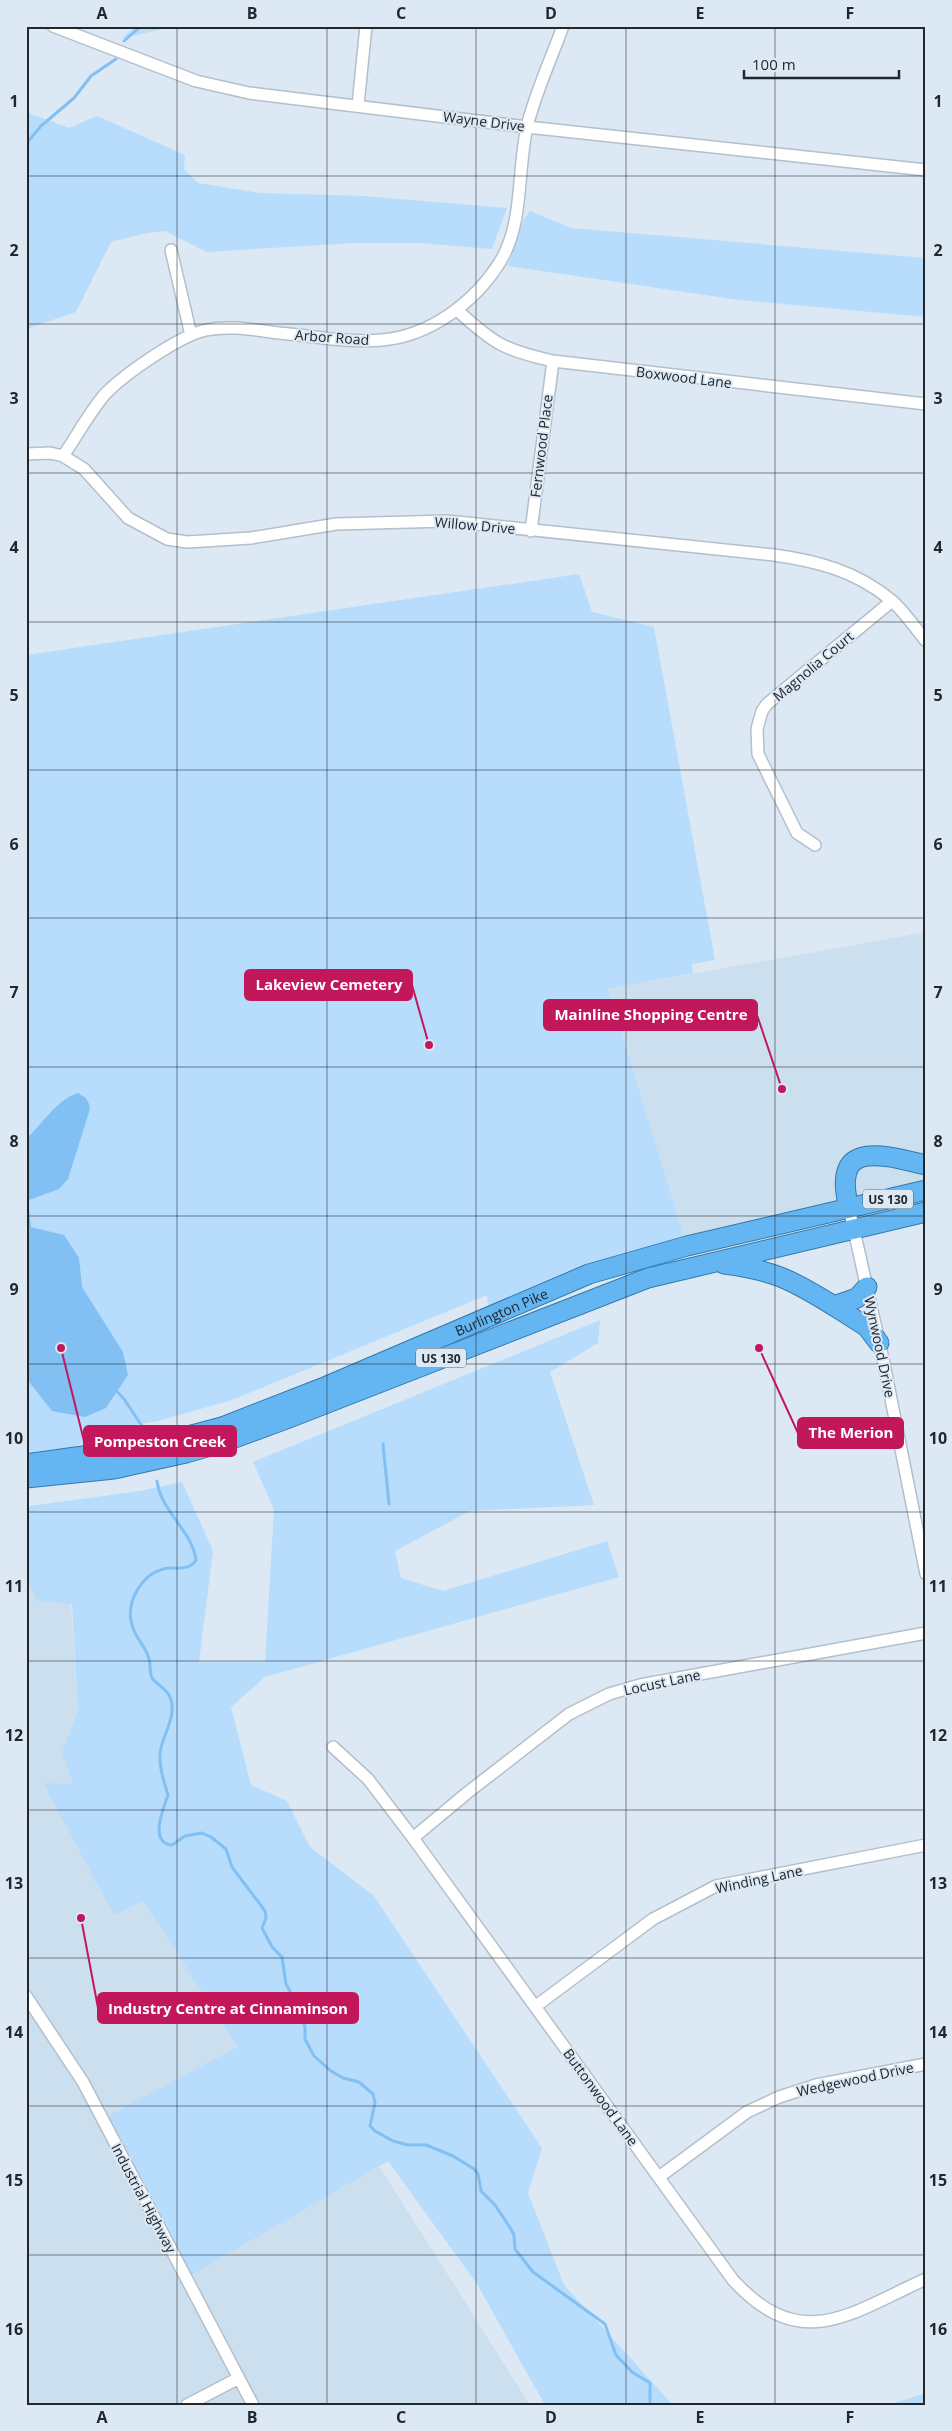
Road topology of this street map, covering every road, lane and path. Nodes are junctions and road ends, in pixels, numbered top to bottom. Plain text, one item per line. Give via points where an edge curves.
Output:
1 (366, 26) edge
2 (563, 26) edge
3 (55, 27) edge
4 (358, 105) junction
5 (527, 127) junction
6 (926, 170) edge
7 (171, 250) dead end
8 (457, 310) junction
9 (191, 335) junction
10 (552, 361) junction
11 (926, 404) edge
12 (26, 454) edge
13 (62, 456) junction
14 (531, 531) junction
15 (892, 601) junction
16 (926, 641) edge
17 (815, 845) dead end
18 (926, 1165) edge
19 (926, 1190) edge
20 (849, 1208) junction
21 (926, 1212) edge
22 (855, 1227) junction
23 (713, 1262) junction
24 (867, 1286) junction
25 (834, 1306) junction
26 (878, 1343) junction
27 (26, 1464) edge
28 (26, 1478) edge
29 (926, 1574) edge
30 (926, 1633) edge
31 (334, 1747) dead end
32 (413, 1838) junction
33 (926, 1845) edge
34 (26, 1996) edge
35 (536, 2006) junction
36 (926, 2064) edge
37 (659, 2177) junction
38 (926, 2278) edge
39 (239, 2378) junction
40 (187, 2405) edge
41 (253, 2405) edge

1 - 4 street
2 - 5 street, Arbor Road
3 - 4 street, Wayne Drive via 196,81 249,93
4 - 5 street, Wayne Drive
5 - 6 street, Wayne Drive
5 - 8 street, Arbor Road via 515,219 507,247 483,285
7 - 9 street
8 - 9 street, Arbor Road via 424,329 381,340 352,341 232,328
8 - 10 street, Boxwood Lane via 501,346
9 - 13 street, Arbor Road via 162,351 106,394
10 - 11 street, Boxwood Lane
10 - 14 street, Fernwood Place
12 - 13 street, Willow Drive
13 - 14 street, Willow Drive via 84,469 128,518 167,539 187,542 251,538 336,524 447,521
14 - 15 street, Willow Drive via 809,560 858,577
15 - 16 street, Willow Drive
15 - 17 street, Magnolia Court via 762,711 757,729 758,754 797,833
18 - 20 highway via 867,1154 853,1163 845,1177
19 - 20 highway, Burlington Pike / US 130
20 - 22 street, Wynwood Drive
20 - 27 highway, Burlington Pike / US 130 via 687,1246 589,1274 328,1386 222,1427 147,1447
21 - 22 highway, Burlington Pike / US 130
22 - 23 highway, Burlington Pike / US 130
22 - 24 street, Wynwood Drive
23 - 25 highway via 775,1273
23 - 28 highway, Burlington Pike / US 130 via 648,1278 599,1295 221,1443 114,1469
24 - 25 highway via 857,1298
24 - 26 street, Wynwood Drive
25 - 26 highway via 866,1327
26 - 29 street, Wynwood Drive
30 - 32 street, Locust Lane via 640,1685 610,1694 569,1714
31 - 32 street, Buttonwood Lane via 368,1779
32 - 35 street, Buttonwood Lane
33 - 35 street, Winding Lane via 716,1886 653,1919
34 - 39 street, Industrial Highway via 83,2082
35 - 37 street, Buttonwood Lane
36 - 37 street, Wedgewood Drive via 816,2085 779,2097 747,2112
37 - 38 street, Buttonwood Lane via 733,2280 751,2299 770,2312 801,2322 822,2322 844,2316
39 - 40 street
39 - 41 street, Industrial Highway

